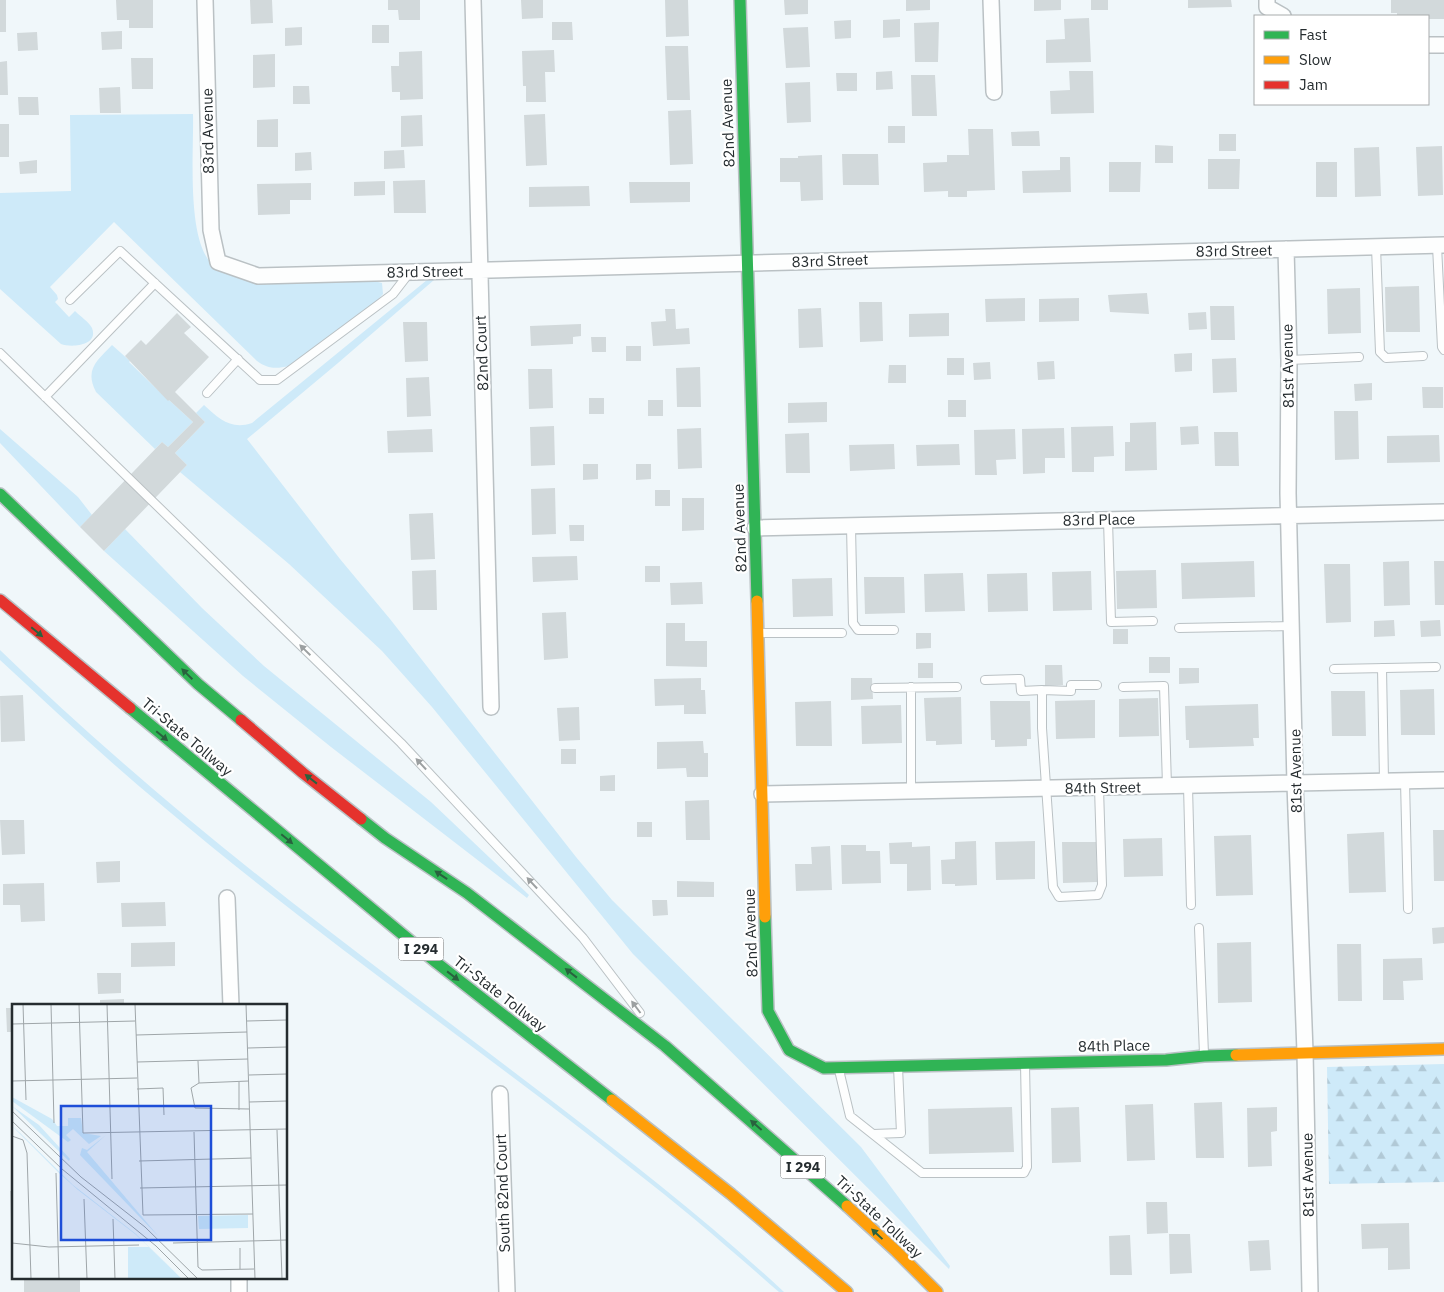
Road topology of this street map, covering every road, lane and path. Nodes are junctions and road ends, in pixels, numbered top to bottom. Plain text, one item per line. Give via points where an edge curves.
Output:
1 (205, 0) edge
2 (473, 0) edge
3 (740, 0) edge
4 (991, 0) edge
5 (1267, 0) edge
6 (1281, 15) edge
7 (1429, 45) edge
8 (1444, 45) edge
9 (994, 92) dead end
10 (1440, 245) edge
11 (1376, 247) junction
12 (1286, 249) junction
13 (218, 262) joint
14 (747, 264) junction
15 (480, 270) junction
16 (410, 272) junction
17 (155, 283) junction
18 (70, 300) dead end
19 (1444, 350) edge
20 (0, 353) edge
21 (1423, 356) dead end
22 (1359, 357) dead end
23 (238, 360) junction
24 (1289, 360) junction
25 (207, 393) dead end
26 (45, 397) junction
27 (0, 494) edge
28 (1444, 512) edge
29 (1289, 516) junction
30 (1108, 520) junction
31 (851, 526) junction
32 (755, 528) junction
33 (0, 600) edge
34 (1153, 621) dead end
35 (1293, 626) junction
36 (1179, 628) dead end
37 (894, 630) dead end
38 (758, 633) junction
39 (842, 633) dead end
40 (1436, 667) dead end
41 (1382, 668) junction
42 (1334, 669) dead end
43 (985, 680) dead end
44 (1096, 685) dead end
45 (911, 687) junction
46 (957, 687) dead end
47 (1122, 687) dead end
48 (875, 688) dead end
49 (1042, 690) junction
50 (492, 707) dead end
51 (1444, 780) edge
52 (1384, 781) junction
53 (1405, 781) junction
54 (1296, 784) junction
55 (1167, 786) junction
56 (1188, 786) junction
57 (1099, 788) junction
58 (1047, 789) junction
59 (911, 792) junction
60 (762, 794) junction
61 (227, 898) dead end
62 (1191, 905) dead end
63 (1408, 909) dead end
64 (1199, 928) dead end
65 (231, 1004) edge
66 (665, 1046) junction
67 (1444, 1049) edge
68 (790, 1050) joint
69 (1305, 1052) junction
70 (1204, 1056) junction
71 (1025, 1062) junction
72 (898, 1066) junction
73 (839, 1068) junction
74 (500, 1094) dead end
75 (873, 1134) junction
76 (507, 1292) edge
77 (847, 1292) edge
78 (937, 1292) edge
79 (1310, 1292) edge

1 - 13 street, 83rd Avenue via 211,230
2 - 15 street, 82nd Court
3 - 14 main road, 82nd Avenue
4 - 9 street
5 - 6 street via 1267,7
7 - 8 street
10 - 11 street, 83rd Street
10 - 19 lane
11 - 12 street, 83rd Street
11 - 21 lane via 1380,352 1386,358
12 - 14 street, 83rd Street
12 - 24 street, 81st Avenue
13 - 16 street, 83rd Street via 258,276
14 - 15 street, 83rd Street
14 - 32 main road, 82nd Avenue
15 - 16 street, 83rd Street
15 - 50 street, 82nd Court
16 - 23 lane via 393,294 278,380 260,380
17 - 18 lane via 120,251
17 - 23 lane
17 - 26 lane
20 - 26 lane, Tri-State Tollway / I 294
22 - 24 lane
23 - 25 lane
24 - 29 street, 81st Avenue
66 -> 26 lane, Tri-State Tollway / I 294 via 583,938 401,743
66 -> 27 main road, Tri-State Tollway / I 294 via 467,892 385,838 303,773 198,684
28 - 29 street, 83rd Place
29 - 30 street, 83rd Place
29 - 35 street, 81st Avenue
30 - 31 street, 83rd Place
30 - 34 lane via 1111,622
31 - 32 street, 83rd Place
31 - 37 lane via 853,623 858,630
32 - 38 main road, 82nd Avenue
33 -> 77 main road, Tri-State Tollway / I 294 via 437,963 731,1194
35 - 36 lane
35 - 54 street, 81st Avenue
38 - 39 lane
38 - 60 main road, 82nd Avenue
40 - 41 lane
41 - 42 lane
41 - 52 lane
43 - 49 lane via 1020,679 1021,690
44 - 49 lane via 1071,685 1071,690
45 - 46 lane
45 - 48 lane
45 - 59 lane
47 - 55 lane via 1164,686
49 - 58 lane
51 - 53 street, 84th Street
52 - 53 street, 84th Street
52 - 54 street, 84th Street
53 - 63 lane
54 - 56 street, 84th Street
54 - 69 street, 81st Avenue
55 - 56 street, 84th Street
55 - 57 street, 84th Street
56 - 62 lane
57 - 58 street, 84th Street
57 - 58 lane via 1102,885 1098,895 1059,897 1053,887
58 - 59 street, 84th Street
59 - 60 street, 84th Street
60 - 68 main road, 82nd Avenue via 768,1011
61 - 65 street
64 - 70 lane
78 -> 66 main road, Tri-State Tollway / I 294 via 815,1177
67 - 69 main road, 84th Place
68 - 73 main road, 84th Place via 824,1068
69 - 70 main road, 84th Place
69 - 79 street, 81st Avenue
70 - 71 main road, 84th Place via 1166,1060
71 - 72 main road, 84th Place
71 - 75 lane via 1027,1167 1024,1173 922,1173
72 - 73 main road, 84th Place
72 - 75 lane via 901,1133
73 - 75 lane via 850,1116
74 - 76 street, South 82nd Court

